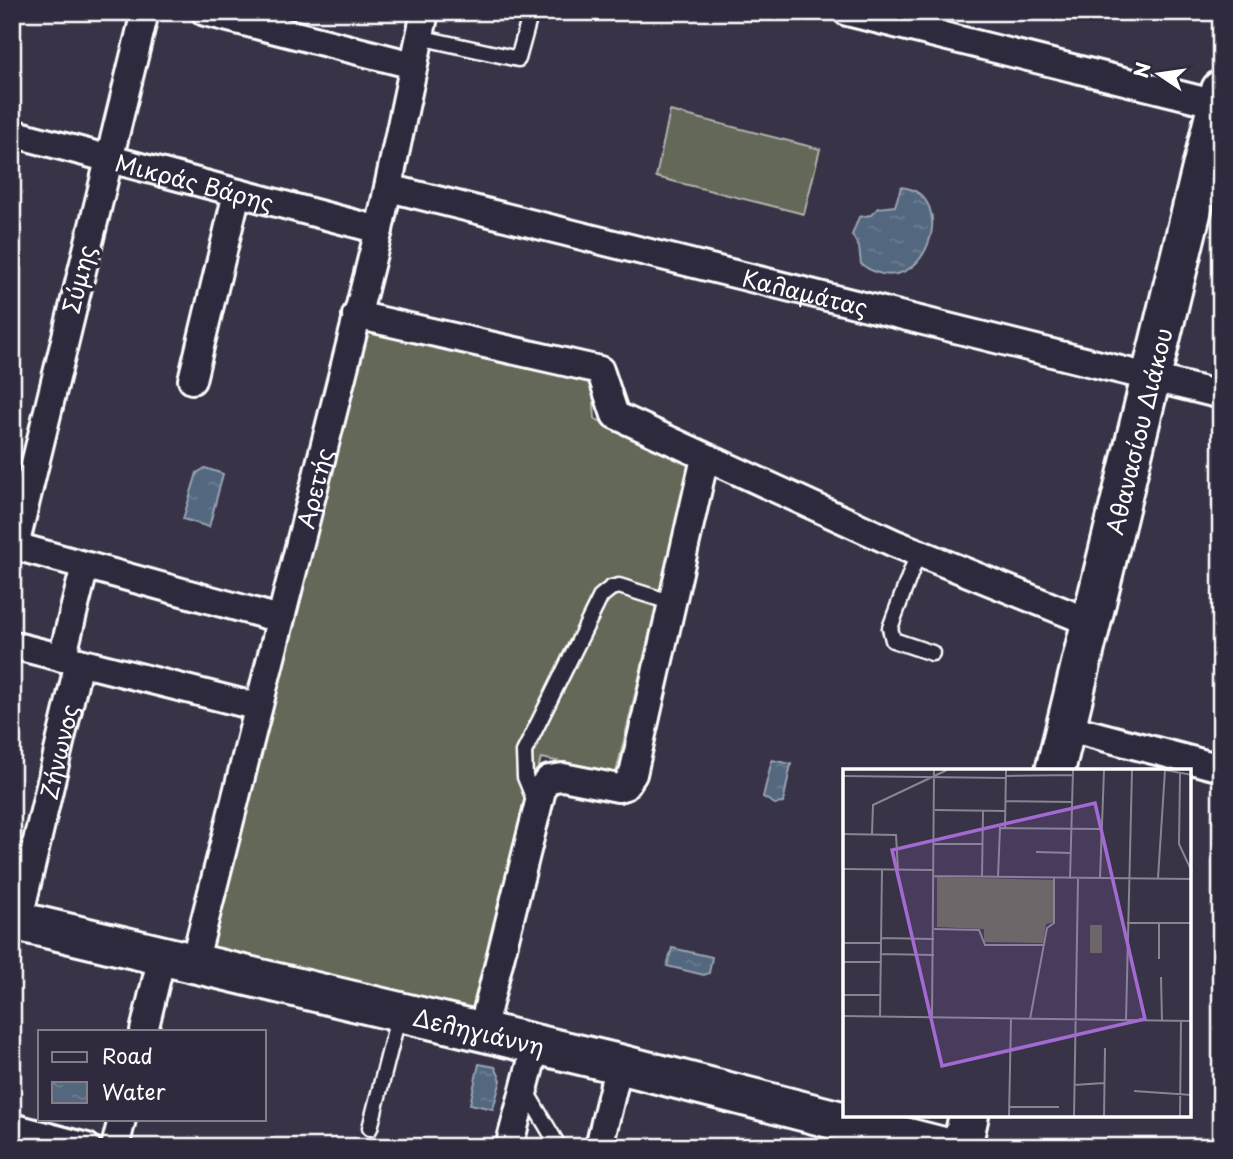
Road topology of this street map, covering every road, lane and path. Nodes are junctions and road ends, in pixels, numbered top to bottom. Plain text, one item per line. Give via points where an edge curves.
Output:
1 (145, 12) edge
2 (205, 12) edge
3 (531, 12) edge
4 (847, 12) edge
5 (422, 24) edge
6 (413, 65) junction
7 (1219, 97) edge
8 (12, 133) edge
9 (108, 159) junction
10 (388, 188) junction
11 (237, 193) junction
12 (379, 230) junction
13 (356, 315) junction
14 (1151, 379) junction
15 (192, 380) dead end
16 (1221, 395) edge
17 (705, 458) junction
18 (16, 515) edge
19 (918, 553) junction
20 (85, 566) junction
21 (673, 603) junction
22 (280, 619) junction
23 (1092, 623) junction
24 (12, 645) edge
25 (932, 653) dead end
26 (71, 660) junction
27 (258, 707) junction
28 (1065, 727) junction
29 (1221, 768) edge
30 (1055, 769) edge
31 (537, 807) junction
32 (15, 921) edge
33 (178, 960) junction
34 (400, 1012) junction
35 (144, 1030) edge
36 (482, 1031) junction
37 (536, 1044) junction
38 (619, 1064) junction
39 (524, 1088) junction
40 (970, 1117) edge
41 (122, 1120) edge
42 (12, 1127) edge
43 (370, 1128) dead end
44 (87, 1147) edge
45 (115, 1147) edge
46 (509, 1147) edge
47 (559, 1147) edge
48 (599, 1147) edge
49 (943, 1147) edge
50 (962, 1147) edge

1 - 9 street, Σύμης
2 - 6 street
3 - 5 lane via 519,59
4 - 7 street
5 - 6 street, Αρετής
6 - 10 street, Αρετής
7 - 14 street, Αθανασίου Διάκου
8 - 9 street, Μικράς Βάρης
9 - 11 street, Μικράς Βάρης
9 - 18 street, Σύμης
10 - 12 street, Αρετής
10 - 14 street, Καλαμάτας
11 - 12 street, Μικράς Βάρης
11 - 15 street
12 - 13 street, Αρετής
13 - 17 street via 600,370 615,415
13 - 22 street, Αρετής
14 - 16 street, Καλαμάτας
14 - 23 street, Αθανασίου Διάκου
17 - 19 street
17 - 21 street
18 - 20 street, Σύμης via 15,546
19 - 23 street
19 - 25 lane via 891,636
20 - 22 street
20 - 26 street, Ζήνωνος
21 - 31 street via 630,780 625,786 611,788 564,777 549,779
21 - 31 lane via 619,586 601,596 524,752 525,777
22 - 27 street, Αρετής
23 - 28 street, Αθανασίου Διάκου
24 - 26 street
26 - 27 street
26 - 32 street, Ζήνωνος
27 - 33 street, Αρετής
28 - 29 street
28 - 30 street, Αθανασίου Διάκου
31 - 36 street
32 - 33 street, Δεληγιάννη
33 - 34 street, Δεληγιάννη
33 - 35 street, Αρετής
34 - 36 street, Δεληγιάννη
34 - 43 lane
36 - 37 street, Δεληγιάννη
37 - 38 street, Δεληγιάννη
37 - 39 street
38 - 48 street
38 - 49 street, Δεληγιάννη
39 - 46 street
39 - 47 lane
40 - 50 street
41 - 45 street
42 - 44 street

